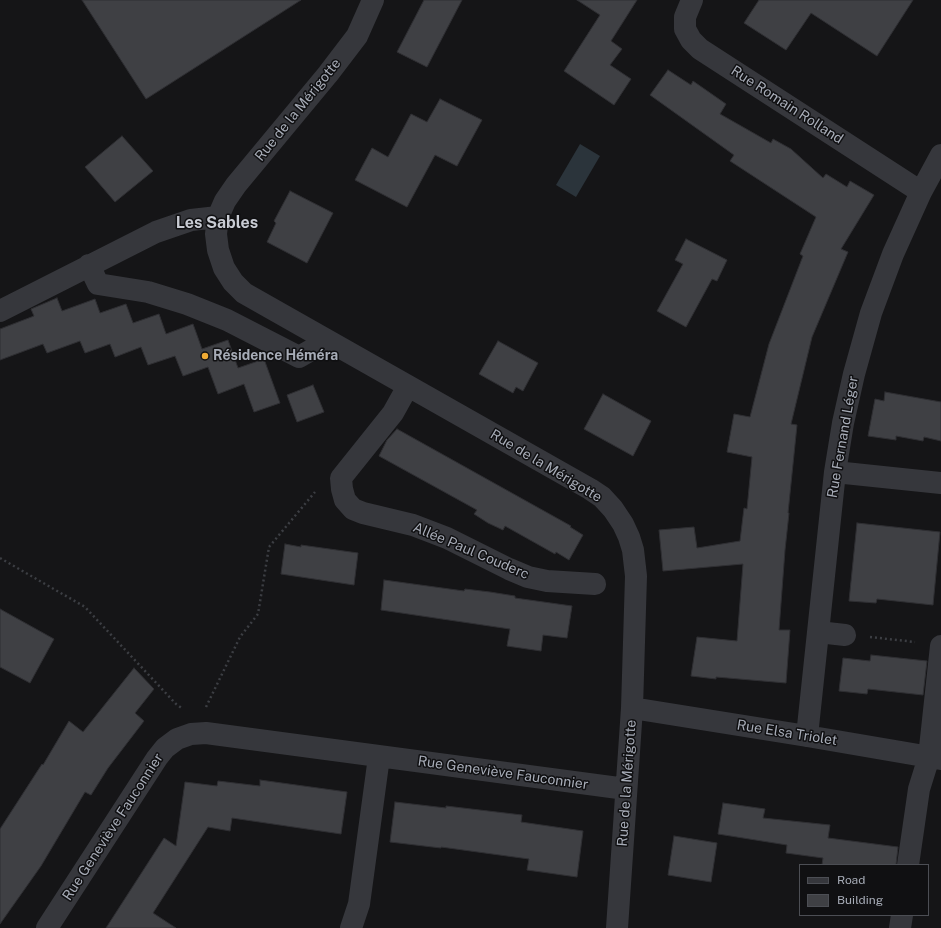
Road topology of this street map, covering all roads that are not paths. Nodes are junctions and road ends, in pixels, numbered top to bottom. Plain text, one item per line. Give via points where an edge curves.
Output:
1 (373, 0) edge
2 (692, 0) edge
3 (941, 155) edge
4 (921, 192) junction
5 (218, 216) junction
6 (89, 265) junction
7 (0, 311) edge
8 (327, 341) junction
9 (408, 386) junction
10 (835, 472) junction
11 (941, 483) edge
12 (595, 584) dead end
13 (818, 632) junction
14 (845, 635) road end
15 (931, 644) edge
16 (632, 708) junction
17 (807, 736) junction
18 (378, 756) junction
19 (935, 758) edge
20 (626, 789) junction
21 (908, 864) edge
22 (902, 916) edge
23 (47, 928) edge
24 (351, 928) edge
25 (617, 928) edge
26 (900, 928) edge

1 - 5 street, Rue de la Mérigotte via 357,36 236,185 224,201
2 - 4 street, Rue Romain Rolland via 685,17 685,29 690,40 700,49
3 - 4 street, Rue Fernand Léger
4 - 10 street, Rue Fernand Léger via 893,254 871,313 843,422
5 - 6 street via 191,220 156,232
5 - 8 street, Rue de la Mérigotte via 218,250 224,268 233,282 257,302
6 - 7 street
6 - 8 street via 98,284 148,292 187,304 226,320 299,357
8 - 9 street, Rue de la Mérigotte
9 - 12 street, Allée Paul Couderc via 393,413 341,478 345,500 353,509 363,514 413,525 447,538 528,576 548,581
9 - 16 street, Rue de la Mérigotte via 590,489 613,509 630,537 635,563
10 - 11 street
10 - 13 street, Rue Fernand Léger
13 - 14 street
13 - 17 street, Rue Fernand Léger
15 - 19 street
16 - 17 street, Rue Elsa Triolet
16 - 20 street, Rue de la Mérigotte
17 - 19 street, Rue Elsa Triolet
18 - 20 street, Rue Geneviève Fauconnier
18 - 23 street, Rue Geneviève Fauconnier via 206,733 196,726 165,748 157,758
18 - 24 street via 359,904
19 - 21 street via 919,789
20 - 25 street, Rue de la Mérigotte
22 - 26 street

